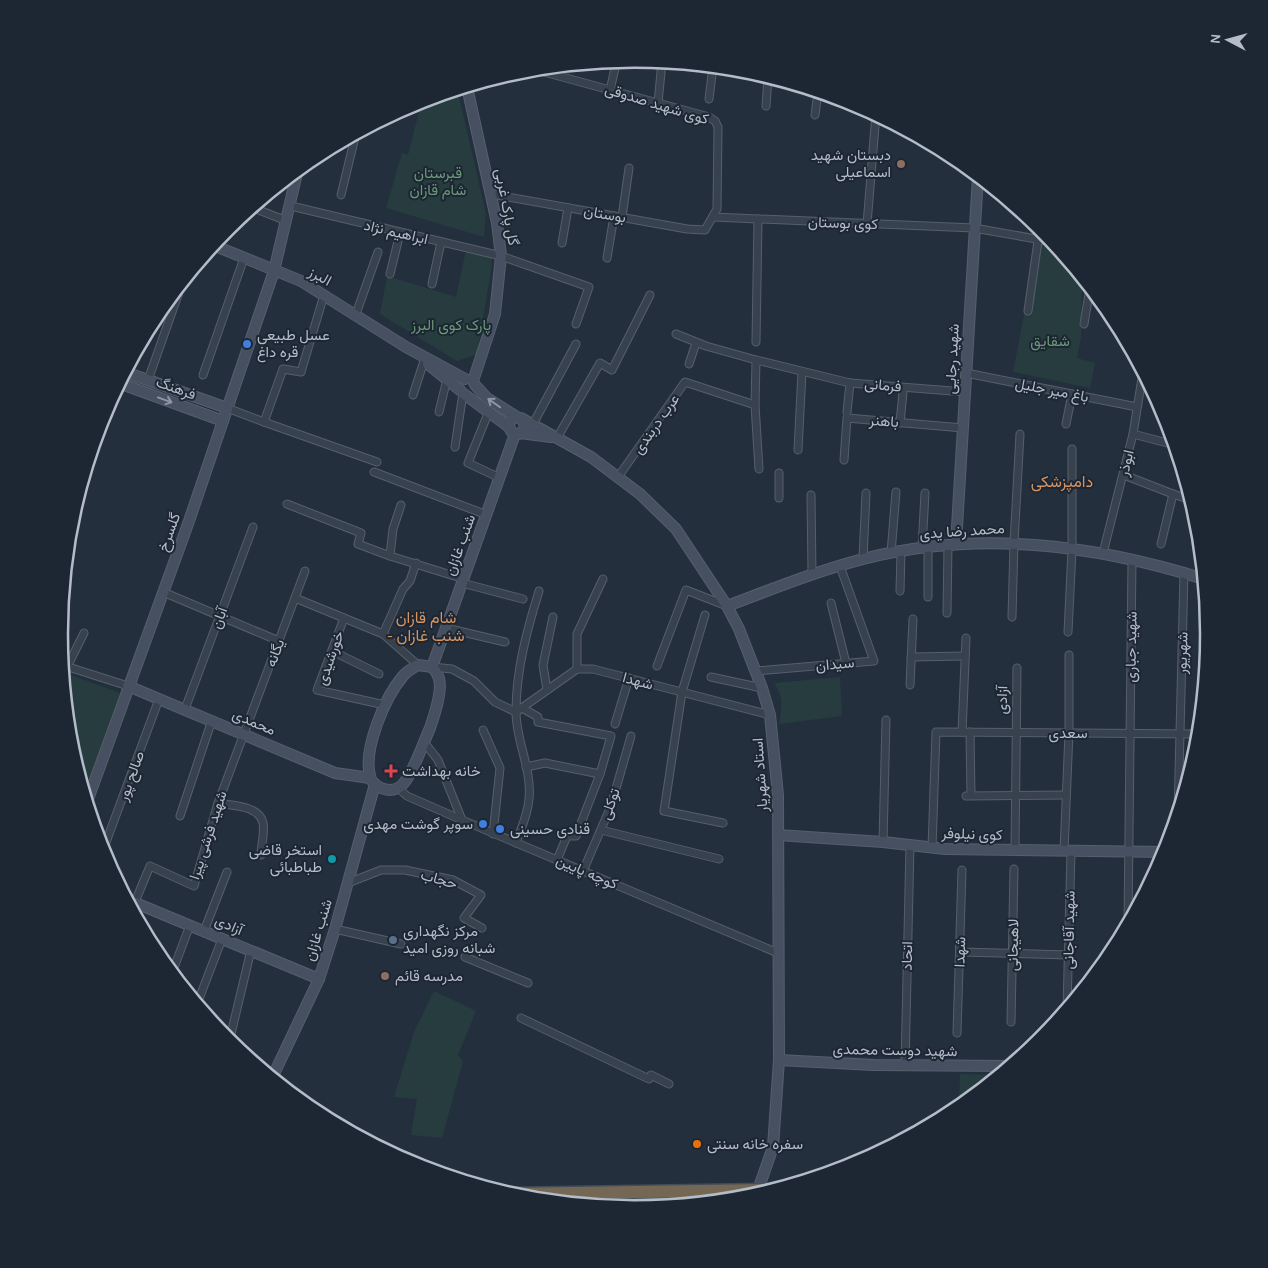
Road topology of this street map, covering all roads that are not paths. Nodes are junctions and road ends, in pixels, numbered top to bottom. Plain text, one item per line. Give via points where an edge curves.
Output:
1 (615, 69) edge
2 (661, 69) edge
3 (555, 73) edge
4 (712, 73) edge
5 (767, 84) edge
6 (610, 90) junction
7 (466, 93) edge
8 (709, 99) dead end
9 (817, 99) edge
10 (658, 102) junction
11 (766, 106) dead end
12 (816, 115) dead end
13 (875, 122) edge
14 (354, 141) edge
15 (629, 168) dead end
16 (296, 180) edge
17 (977, 184) edge
18 (491, 194) junction
19 (341, 195) dead end
20 (291, 206) junction
21 (568, 208) junction
22 (258, 210) edge
23 (618, 216) junction
24 (713, 217) junction
25 (758, 219) junction
26 (287, 221) junction
27 (867, 224) junction
28 (974, 228) junction
29 (400, 233) junction
30 (1038, 237) edge
31 (1038, 240) junction
32 (1042, 241) edge
33 (441, 242) junction
34 (562, 243) dead end
35 (219, 248) edge
36 (378, 252) dead end
37 (501, 256) junction
38 (244, 258) junction
39 (607, 258) dead end
40 (274, 271) junction
41 (390, 274) dead end
42 (432, 284) dead end
43 (324, 295) junction
44 (650, 295) dead end
45 (1089, 297) edge
46 (176, 302) edge
47 (1028, 311) dead end
48 (356, 314) junction
49 (576, 324) dead end
50 (1084, 324) dead end
51 (676, 334) dead end
52 (756, 342) dead end
53 (696, 343) junction
54 (576, 344) dead end
55 (406, 347) junction
56 (756, 360) junction
57 (424, 361) junction
58 (690, 364) dead end
59 (802, 372) junction
60 (966, 373) junction
61 (131, 374) edge
62 (202, 375) dead end
63 (447, 379) junction
64 (148, 380) junction
65 (470, 381) junction
66 (1142, 382) edge
67 (850, 383) junction
68 (125, 385) edge
69 (462, 392) junction
70 (903, 392) dead end
71 (965, 392) junction
72 (1072, 394) junction
73 (413, 395) dead end
74 (755, 405) junction
75 (1137, 407) junction
76 (227, 408) junction
77 (489, 411) junction
78 (439, 412) dead end
79 (847, 412) dead end
80 (519, 418) junction
81 (223, 421) junction
82 (264, 422) junction
83 (900, 422) junction
84 (533, 424) junction
85 (1066, 424) dead end
86 (963, 428) junction
87 (515, 432) junction
88 (1020, 434) dead end
89 (1133, 434) junction
90 (557, 438) junction
91 (1167, 443) edge
92 (455, 447) dead end
93 (1072, 449) dead end
94 (798, 450) dead end
95 (844, 460) dead end
96 (377, 462) dead end
97 (759, 469) dead end
98 (374, 472) dead end
99 (779, 473) dead end
100 (1124, 475) junction
101 (618, 477) junction
102 (500, 478) junction
103 (896, 492) dead end
104 (866, 493) dead end
105 (925, 493) dead end
106 (1173, 494) junction
107 (811, 495) dead end
108 (1184, 497) edge
109 (779, 498) dead end
110 (287, 504) dead end
111 (401, 505) dead end
112 (487, 515) junction
113 (253, 527) dead end
114 (1014, 543) junction
115 (952, 544) junction
116 (1161, 544) dead end
117 (925, 548) junction
118 (1072, 550) junction
119 (896, 552) junction
120 (1103, 553) junction
121 (390, 556) junction
122 (863, 559) junction
123 (1132, 560) junction
124 (416, 563) junction
125 (840, 566) junction
126 (305, 571) dead end
127 (1184, 573) junction
128 (812, 574) junction
129 (1197, 577) edge
130 (603, 580) dead end
131 (463, 581) junction
132 (539, 591) dead end
133 (900, 591) dead end
134 (163, 592) junction
135 (928, 597) dead end
136 (295, 598) junction
137 (523, 600) dead end
138 (831, 603) dead end
139 (727, 606) junction
140 (946, 613) dead end
141 (705, 615) dead end
142 (220, 616) junction
143 (553, 617) dead end
144 (1012, 617) dead end
145 (344, 618) junction
146 (913, 620) dead end
147 (446, 628) junction
148 (84, 632) dead end
149 (1068, 632) dead end
150 (383, 634) junction
151 (966, 638) dead end
152 (279, 641) junction
153 (505, 642) dead end
154 (332, 651) junction
155 (1069, 655) dead end
156 (965, 656) junction
157 (911, 657) junction
158 (69, 658) edge
159 (846, 663) junction
160 (418, 665) junction
161 (432, 666) junction
162 (656, 666) dead end
163 (69, 668) edge
164 (1017, 668) dead end
165 (577, 669) junction
166 (756, 671) junction
167 (379, 674) dead end
168 (711, 677) dead end
169 (629, 678) junction
170 (128, 686) junction
171 (910, 686) dead end
172 (762, 688) junction
173 (547, 690) junction
174 (682, 692) junction
175 (159, 699) junction
176 (385, 705) junction
177 (185, 709) junction
178 (519, 710) junction
179 (770, 715) junction
180 (212, 720) junction
181 (886, 720) dead end
182 (615, 724) dead end
183 (483, 730) dead end
184 (966, 732) junction
185 (1016, 733) junction
186 (1068, 733) junction
187 (1130, 733) junction
188 (244, 734) junction
189 (1180, 734) junction
190 (1192, 734) edge
191 (631, 736) dead end
192 (424, 742) junction
193 (526, 767) junction
194 (600, 774) junction
195 (372, 781) junction
196 (398, 788) junction
197 (1179, 789) edge
198 (90, 792) edge
199 (1066, 794) junction
200 (1015, 795) junction
201 (218, 803) junction
202 (180, 816) dead end
203 (462, 820) junction
204 (723, 823) dead end
205 (601, 830) junction
206 (493, 834) junction
207 (778, 835) junction
208 (107, 840) edge
209 (883, 842) junction
210 (516, 843) junction
211 (910, 845) junction
212 (932, 848) junction
213 (1014, 850) junction
214 (1067, 851) junction
215 (1129, 851) junction
216 (1157, 852) edge
217 (260, 855) dead end
218 (719, 858) dead end
219 (557, 860) junction
220 (1014, 869) dead end
221 (962, 870) dead end
222 (584, 871) junction
223 (227, 872) dead end
224 (348, 883) junction
225 (133, 899) edge
226 (137, 905) edge
227 (1128, 911) edge
228 (190, 925) junction
229 (482, 928) dead end
230 (335, 929) junction
231 (204, 931) junction
232 (222, 939) junction
233 (401, 944) dead end
234 (250, 950) junction
235 (960, 952) junction
236 (1013, 952) junction
237 (778, 953) junction
238 (1068, 954) junction
239 (464, 957) dead end
240 (175, 965) edge
241 (320, 979) junction
242 (528, 983) dead end
243 (200, 997) edge
244 (1067, 999) edge
245 (521, 1018) dead end
246 (1011, 1022) dead end
247 (231, 1033) edge
248 (957, 1033) dead end
249 (779, 1060) junction
250 (905, 1066) junction
251 (1000, 1066) edge
252 (275, 1072) edge
253 (669, 1084) dead end
254 (759, 1186) edge
255 (744, 1190) edge
256 (544, 1193) edge

1 - 6 street
2 - 10 street
3 - 6 street, کوی شهید صدوقی
4 - 8 street
5 - 11 street
6 - 10 street, کوی شهید صدوقی
7 - 18 main road, گل پارک غربی
9 - 12 street
10 - 24 street, کوی شهید صدوقی via 709,117 718,127 717,210
13 - 27 street
14 - 19 street
15 - 23 street
16 - 20 main road, گلسرخ
17 - 28 main road, شهید رجایی
18 - 21 street, بوستان
18 - 37 main road, گل پارک غربی
20 - 26 main road, گلسرخ
20 - 29 street, ابراهیم نژاد
21 - 23 street, بوستان
21 - 34 street
22 - 26 street
23 - 24 street, بوستان via 705,230
23 - 39 street
24 - 25 street, کوی بوستان
25 - 27 street, کوی بوستان
25 - 52 street
26 - 40 main road, گلسرخ
27 - 28 street, کوی بوستان
28 - 31 street, کوی بوستان
28 - 60 main road, شهید رجایی
29 - 33 street, ابراهیم نژاد
29 - 41 street
30 - 31 street
31 - 32 street, کوی بوستان
31 - 47 street
33 - 37 street, ابراهیم نژاد
33 - 42 street
35 - 38 main road, البرز
36 - 48 street
37 - 49 street, ابراهیم نژاد via 588,288
37 - 65 main road, گل پارک غربی via 495,314 480,363
38 - 40 main road, البرز
38 - 62 street
40 - 43 main road, البرز via 301,281
40 - 76 main road, گلسرخ
43 - 48 main road, البرز
43 - 82 street via 301,372 283,369
44 - 90 street via 612,370 600,362
45 - 50 street
46 - 64 street
48 - 55 main road, البرز
51 - 53 street, فرمانی
53 - 56 street, فرمانی
53 - 58 street
54 - 84 street
55 - 57 main road, البرز
55 - 65 main road, البرز
56 - 59 street, فرمانی
56 - 74 street
57 - 63 main road, البرز
57 - 73 street
59 - 67 street, فرمانی
59 - 94 street
60 - 71 main road, شهید رجایی
60 - 72 street, باغ میر جلیل
61 - 64 main road
63 - 69 main road, البرز
63 - 78 street
64 - 76 main road
65 - 69 main road, گل پارک غربی via 461,382
80 -> 65 main road, البرز via 488,398
66 - 75 street, ابوذر
67 - 71 street, فرمانی
67 - 79 street
68 -> 81 main road, فرهنگ
69 - 77 main road, البرز
69 - 92 street
70 - 83 street
71 - 86 main road, شهید رجایی
72 - 75 street, باغ میر جلیل
72 - 85 street
74 - 97 street
74 - 101 street, عرب دربندی via 685,382
75 - 89 street, ابوذر
76 - 81 main road, گلسرخ
76 - 82 street
77 - 87 main road, البرز
77 - 102 street via 468,463
80 - 84 main road, استاد شهریار
80 - 87 main road via 512,419
80 - 87 main road via 526,426
81 - 134 main road, گلسرخ
82 - 96 street
83 - 86 street, باهنر
83 - 95 street, باهنر via 847,418
84 - 90 main road, استاد شهریار
86 - 115 main road, شهید رجایی
87 - 90 main road, استاد شهریار
87 - 102 main road, شنب غازان
88 - 114 street
89 - 91 street
89 - 100 street, ابوذر
90 - 101 main road, استاد شهریار
93 - 118 street
98 - 112 street
99 - 109 street
100 - 106 street
100 - 120 street, ابوذر
101 - 139 main road, استاد شهریار via 676,529
102 - 112 main road, شنب غازان
103 - 119 street
104 - 122 street
105 - 117 street
106 - 108 street
106 - 116 street
107 - 128 street
110 - 121 street via 361,533 358,544
111 - 121 street via 393,529
112 - 131 main road, شنب غازان
113 - 142 street, آبان
114 - 115 main road, محمد رضا یدی
114 - 118 main road, محمد رضا یدی
114 - 144 street
115 - 117 main road, محمد رضا یدی
115 - 140 street
117 - 119 main road, محمد رضا یدی
117 - 135 street
118 - 120 main road, محمد رضا یدی
118 - 149 street
119 - 122 main road, محمد رضا یدی
119 - 133 street
120 - 123 main road, محمد رضا یدی
121 - 124 street
122 - 125 main road, محمد رضا یدی
123 - 127 main road, محمد رضا یدی
123 - 187 street, شهید جباری
124 - 131 street
124 - 150 street
125 - 128 main road, محمد رضا یدی
125 - 159 street, سیدان via 874,661
126 - 136 street, یگانه
127 - 129 main road, محمد رضا یدی
127 - 189 street, شهریور
128 - 139 main road, محمد رضا یدی
130 - 165 street via 577,634
131 - 137 street
131 - 147 main road, شنب غازان
132 - 178 street via 526,635
134 - 142 street
134 - 170 main road, گلسرخ
136 - 145 street
136 - 152 street, یگانه
138 - 159 street
139 - 162 street via 686,590
139 - 166 main road, استاد شهریار
141 - 174 street
142 - 152 street
142 - 177 street, آبان
143 - 173 street via 543,665
145 - 150 street
145 - 154 street, خورشیدی
146 - 157 street
147 - 153 street
147 - 161 main road, شنب غازان
148 - 158 street
150 - 160 street
151 - 156 street
152 - 188 street, یگانه
154 - 167 street
154 - 176 street, خورشیدی via 317,690
155 - 186 street, شهید آقاجانی
156 - 157 street
156 - 184 street
157 - 171 street
159 - 166 street, سیدان
160 - 161 main road
160 - 176 main road, شنب غازان via 404,674
161 - 178 street via 452,669 474,681 495,702
161 - 192 main road via 439,677 439,696
163 - 170 street
164 - 185 street, آزادی
165 - 169 street, شهدا via 593,669
165 - 173 street
166 - 172 main road, استاد شهریار
168 - 172 street
169 - 174 street, شهدا
169 - 182 street
170 - 175 main road, محمدی
170 - 198 main road, گلسرخ
172 - 179 main road, استاد شهریار
173 - 178 street
174 - 179 street, شهدا
174 - 204 street via 664,811
175 - 177 main road, محمدی
175 - 208 street, صالح پور
176 - 195 main road, شنب غازان via 372,741 369,766
177 - 180 main road, محمدی
178 - 193 street
178 - 194 street via 538,717 538,722 611,736
179 - 207 main road, استاد شهریار via 778,795
180 - 188 main road, محمدی
180 - 202 street
181 - 209 street
183 - 206 street via 500,768
184 - 185 street, سعدی
184 - 200 street via 969,795
184 - 212 street, سعدی via 936,732
185 - 186 street, سعدی
185 - 200 street, آزادی
186 - 187 street, سعدی
186 - 199 street, شهید آقاجانی
187 - 189 street, سعدی
187 - 215 street, شهید جباری
188 - 195 main road, محمدی via 335,773
188 - 201 street, شهید فرشی پیرا
189 - 190 street, سعدی
189 - 197 street, شهریور
191 - 205 street, توکلی
192 - 196 main road via 408,779
192 - 203 street via 438,760
193 - 194 street via 545,764
193 - 210 street via 529,800
194 - 219 street via 576,836 567,836
195 - 196 main road, محمدی via 388,790
195 - 224 main road, شنب غازان
196 - 203 street, کوچه پایین via 407,796
199 - 200 street
199 - 214 street, شهید آقاجانی
200 - 213 street, آزادی
201 - 217 street via 253,809 261,818
201 - 225 street, شهید فرشی پیرا via 194,886 150,866
203 - 206 street, کوچه پایین
205 - 218 street
205 - 222 street, توکلی
206 - 210 street, کوچه پایین
207 - 209 main road, کوی نیلوفر
207 - 237 main road, استاد شهریار
209 - 211 main road, کوی نیلوفر
210 - 219 street, کوچه پایین
211 - 212 main road, کوی نیلوفر
211 - 250 street, اتحاد
212 - 213 main road, کوی نیلوفر
213 - 214 main road, کوی نیلوفر
214 - 215 main road, کوی نیلوفر
214 - 238 street, شهید آقاجانی
215 - 216 main road, کوی نیلوفر
215 - 227 street, شهید جباری
219 - 222 street, کوچه پایین
220 - 236 street, لاهیجانی
221 - 235 street, شهدا
222 - 237 street, کوچه پایین
223 - 231 street
224 - 229 street, حجاب via 381,870 405,870 453,880 481,895 464,918
224 - 230 main road, شنب غازان
226 - 228 main road, آزادی
228 - 231 main road, آزادی
228 - 240 street
230 - 233 street
230 - 241 main road, شنب غازان
231 - 232 main road, آزادی
232 - 234 main road, آزادی
232 - 243 street
234 - 241 main road, آزادی
234 - 247 street
235 - 236 street
235 - 248 street, شهدا
236 - 238 street
236 - 246 street, لاهیجانی
237 - 249 main road, استاد شهریار
238 - 244 street, شهید آقاجانی
239 - 242 street
241 - 252 main road, شنب غازان
245 - 253 street via 649,1079 651,1075
249 - 250 main road, شهید دوست محمدی
249 - 254 main road, استاد شهریار via 773,1147
250 - 251 main road, شهید دوست محمدی
255 - 256 highway

